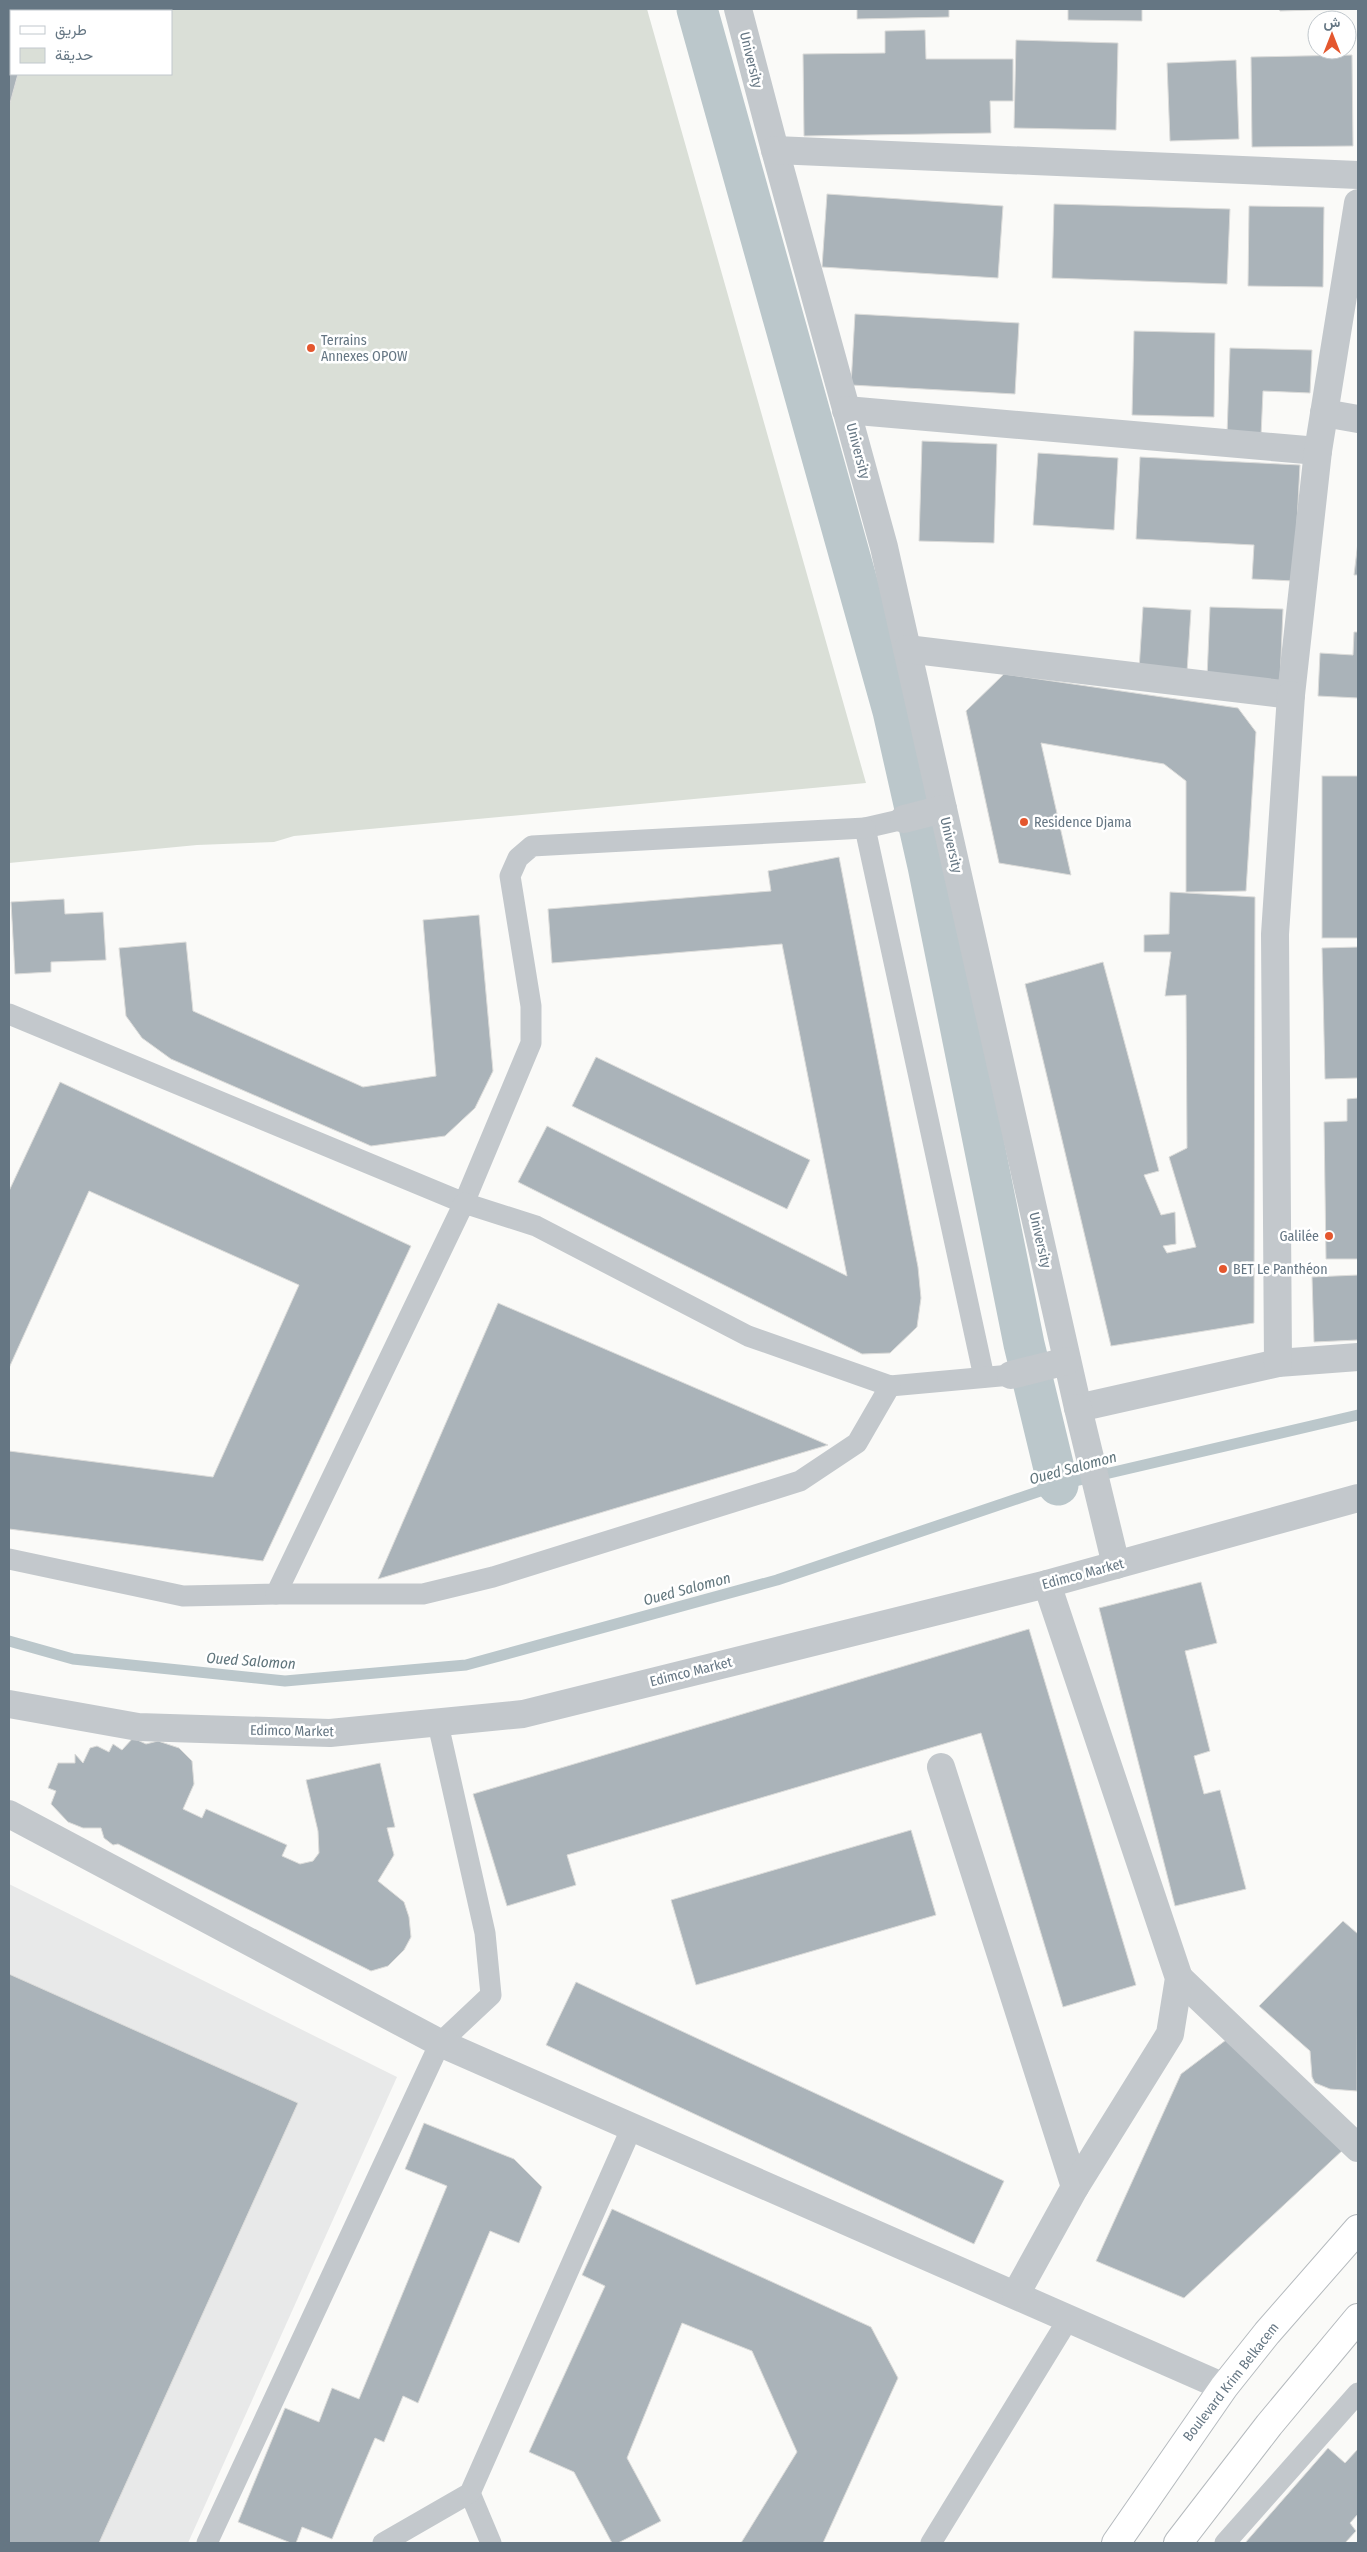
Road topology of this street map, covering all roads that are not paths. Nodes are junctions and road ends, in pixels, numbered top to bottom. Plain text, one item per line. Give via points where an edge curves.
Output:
1 (738, 9) edge
2 (775, 150) junction
3 (1358, 175) edge
4 (1358, 203) edge
5 (1355, 239) edge
6 (846, 410) junction
7 (1324, 413) junction
8 (1358, 419) edge
9 (1318, 451) junction
10 (907, 650) junction
11 (1291, 695) junction
12 (943, 809) junction
13 (904, 819) joint
14 (865, 828) junction
15 (9, 1014) edge
16 (464, 1203) junction
17 (1358, 1357) edge
18 (1063, 1362) junction
19 (1278, 1363) junction
20 (1012, 1375) joint
21 (984, 1377) junction
22 (890, 1386) junction
23 (1078, 1408) junction
24 (1358, 1498) edge
25 (9, 1559) edge
26 (1116, 1565) junction
27 (1047, 1584) junction
28 (276, 1594) junction
29 (9, 1704) edge
30 (438, 1724) junction
31 (941, 1767) dead end
32 (9, 1814) edge
33 (1179, 1978) junction
34 (440, 2043) junction
35 (632, 2127) junction
36 (1358, 2148) edge
37 (1075, 2187) junction
38 (1358, 2229) edge
39 (1016, 2294) junction
40 (1069, 2318) junction
41 (1358, 2318) edge
42 (1224, 2387) junction
43 (1358, 2393) edge
44 (470, 2492) junction
45 (207, 2543) edge
46 (383, 2543) edge
47 (491, 2543) edge
48 (931, 2543) edge
49 (1116, 2543) edge
50 (1178, 2543) edge
51 (1225, 2543) edge

1 - 2 street, University
2 - 3 street
2 - 6 street, University
4 - 5 street
5 - 7 street
6 - 9 street
6 - 10 street, University via 884,547
7 - 8 street
7 - 9 street
9 - 11 street
10 - 11 street
10 - 12 street, University
11 - 19 street via 1275,934
12 - 13 street
12 - 18 street, University
13 - 14 lane
14 - 16 lane via 532,846 518,858 510,876 531,1006 531,1043
14 - 21 lane
15 - 16 lane
16 - 22 lane via 536,1226 748,1336
16 - 28 lane
17 - 19 street
18 - 20 street
18 - 23 street, University
19 - 23 street
20 - 21 lane
21 - 22 lane
22 - 28 lane via 857,1443 800,1481 493,1576 423,1594
23 - 26 street, University
24 - 26 street, Edimco Market
25 - 28 lane via 182,1596
26 - 27 street, Edimco Market
27 - 30 street, Edimco Market via 523,1714
27 - 33 street
29 - 30 street, Edimco Market via 138,1727 330,1733
30 - 34 lane via 485,1933 491,1995
31 - 37 street
32 - 34 street
33 - 36 street
33 - 37 street via 1170,2034
34 - 35 street
34 - 45 lane
35 - 39 street
35 - 44 lane
37 - 39 street
38 - 42 main road, Boulevard Krim Belkacem
39 - 40 street
40 - 42 street
40 - 48 lane
41 - 50 main road
42 - 49 main road, Boulevard Krim Belkacem
43 - 51 lane
44 - 46 lane
44 - 47 lane

